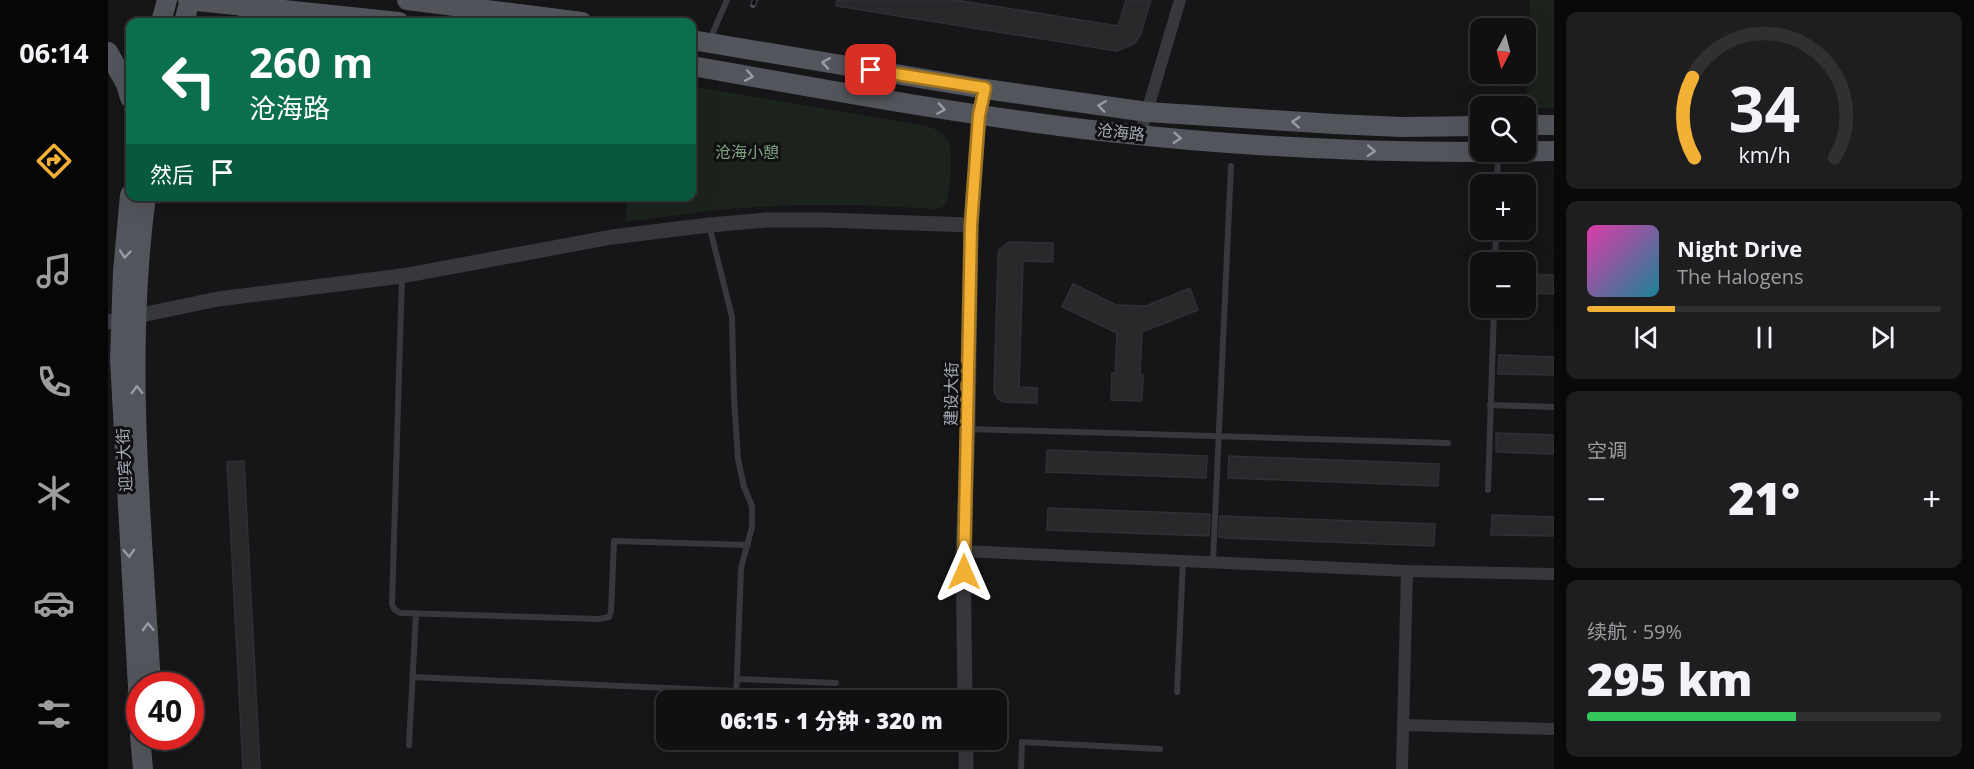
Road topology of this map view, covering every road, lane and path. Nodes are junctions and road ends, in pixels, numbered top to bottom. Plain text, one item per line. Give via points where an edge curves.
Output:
1 (167, 0) edge
2 (189, 0) edge
3 (407, 0) edge
4 (728, 0) edge
5 (1180, 0) edge
6 (285, 10) junction
7 (162, 18) edge
8 (185, 18) edge
9 (256, 18) edge
10 (361, 18) edge
11 (550, 18) edge
12 (700, 41) edge
13 (108, 52) edge
14 (696, 67) edge
15 (126, 84) edge
16 (985, 88) junction
17 (1147, 112) junction
18 (979, 115) junction
19 (1554, 124) edge
20 (1536, 125) edge
21 (1470, 126) edge
22 (1140, 135) junction
23 (1536, 151) edge
24 (1554, 151) edge
25 (1470, 152) edge
26 (1232, 166) dead end
27 (130, 201) edge
28 (145, 201) edge
29 (709, 225) junction
30 (971, 225) junction
31 (402, 276) junction
32 (1494, 318) edge
33 (122, 319) edge
34 (1490, 405) junction
35 (1554, 407) edge
36 (968, 429) junction
37 (1220, 436) junction
38 (1448, 443) dead end
39 (1488, 490) dead end
40 (748, 545) junction
41 (963, 551) junction
42 (1183, 560) junction
43 (1213, 562) junction
44 (1407, 571) junction
45 (1554, 574) edge
46 (416, 613) junction
47 (137, 672) edge
48 (150, 672) edge
49 (413, 677) junction
50 (737, 678) junction
51 (836, 683) dead end
52 (713, 690) edge
53 (736, 690) edge
54 (965, 690) edge
55 (1177, 692) dead end
56 (1403, 725) junction
57 (1554, 729) edge
58 (409, 745) dead end
59 (1160, 749) dead end
60 (141, 750) edge
61 (155, 750) edge
62 (966, 750) edge
63 (143, 769) edge
64 (156, 769) edge
65 (966, 769) edge
66 (1021, 769) edge
67 (1402, 769) edge

1 - 7 main road
2 - 6 main road
2 - 8 main road
3 - 11 main road
4 - 12 lane
5 - 17 street
6 - 9 main road
6 - 10 main road
16 -> 12 main road, 沧海路
13 - 15 main road
14 -> 18 main road, 沧海路
17 -> 16 main road, 沧海路
16 - 18 street, 建设大街
21 -> 17 main road, 沧海路 via 1334,124
17 - 22 street
18 - 22 main road, 沧海路
18 - 30 street, 建设大街
19 - 20 main road
22 -> 25 main road, 沧海路 via 1285,147
23 - 24 main road, 沧海路
26 - 37 lane
27 -> 33 main road, 迎宾大街
28 - 33 main road, 迎宾大街
29 - 30 street via 812,220
29 - 31 street via 612,237
29 - 40 lane via 732,317 738,459 752,506
30 - 36 street, 建设大街
31 - 33 street via 218,299
31 - 46 lane via 392,604 400,613
32 - 34 lane
33 -> 47 main road, 迎宾大街 via 123,433
48 -> 33 main road, 迎宾大街 via 138,443
34 - 35 lane
34 - 39 lane
36 - 37 lane
36 - 41 street, 建设大街
37 - 38 lane
37 - 43 lane
40 - 46 lane via 614,541 609,617
40 - 50 lane via 741,568
41 - 42 street
41 - 54 street, 建设大街
42 - 43 street
42 - 55 lane
43 - 44 street
44 - 45 street
44 - 56 street
46 - 49 lane
49 - 52 lane
49 - 58 lane
50 - 51 lane
50 - 53 lane
56 - 57 street
56 - 67 street
59 - 66 lane via 1022,742
60 - 63 main road
61 - 64 main road
62 - 65 street

